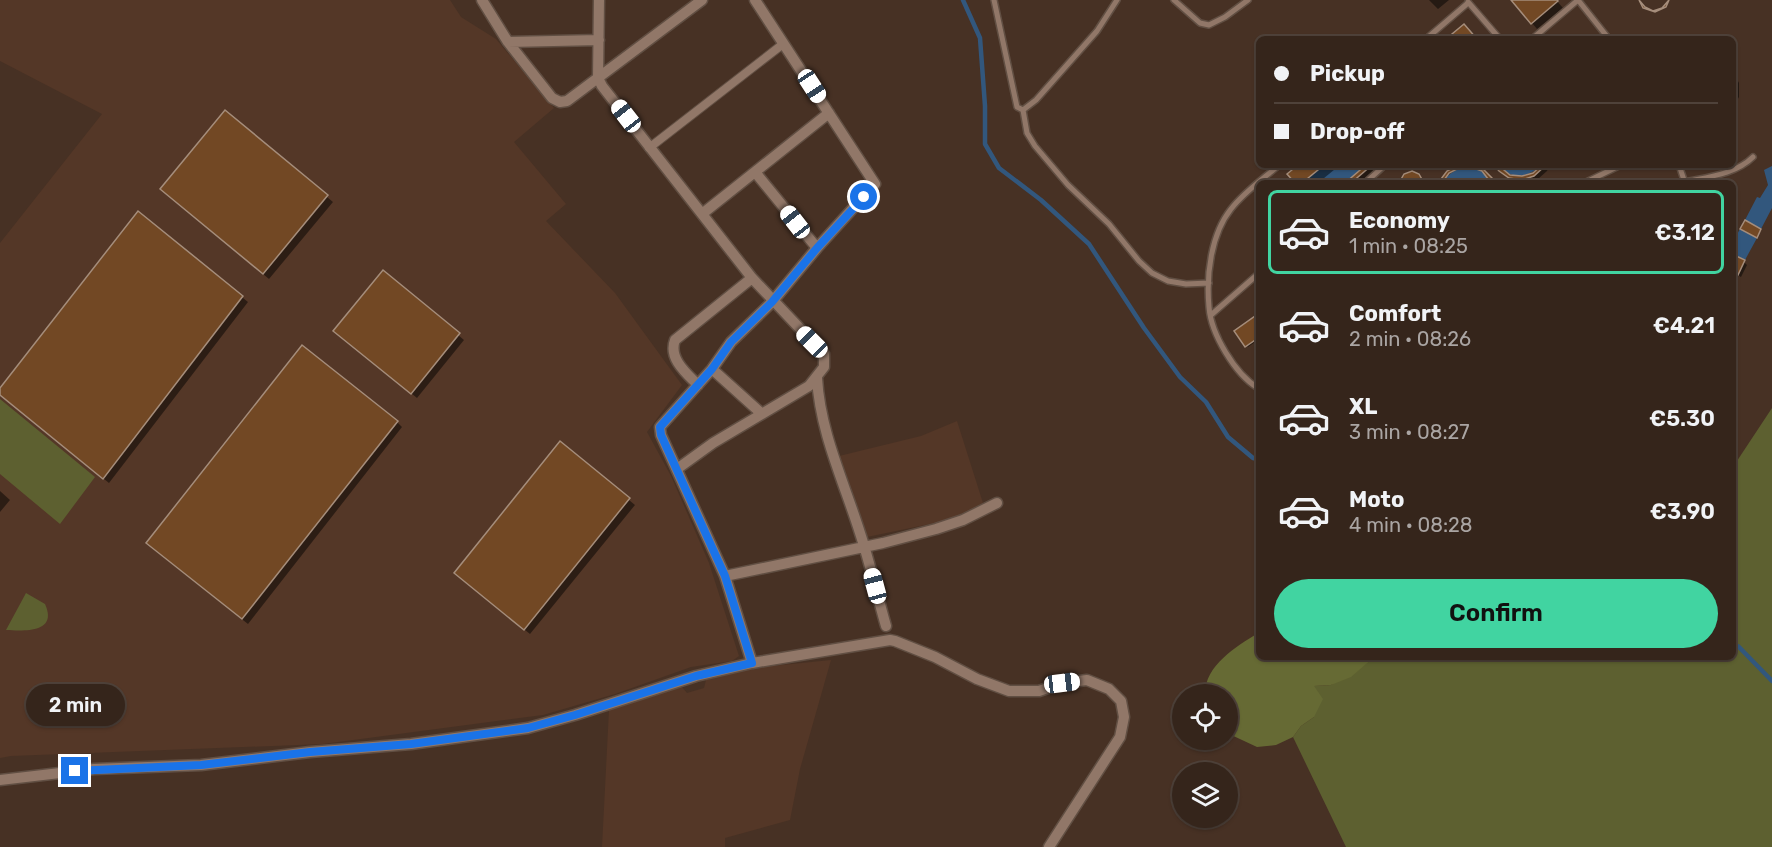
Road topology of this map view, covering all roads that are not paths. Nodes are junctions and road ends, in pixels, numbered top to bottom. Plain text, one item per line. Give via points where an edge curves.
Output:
1 (482, 0) edge
2 (599, 0) edge
3 (702, 0) edge
4 (754, 0) edge
5 (994, 0) edge
6 (1117, 0) edge
7 (1174, 0) edge
8 (1248, 0) edge
9 (1578, 0) edge
10 (1468, 1) edge
11 (1429, 36) edge
12 (1497, 36) edge
13 (1536, 36) edge
14 (1607, 36) edge
15 (599, 40) junction
16 (508, 42) junction
17 (783, 44) junction
18 (598, 78) junction
19 (1023, 110) junction
20 (829, 113) junction
21 (649, 148) junction
22 (1753, 157) dead end
23 (1276, 168) edge
24 (1382, 168) edge
25 (1615, 168) edge
26 (755, 172) junction
27 (1263, 180) edge
28 (1368, 180) edge
29 (1590, 180) edge
30 (1696, 180) edge
31 (1256, 186) edge
32 (702, 214) junction
33 (817, 248) junction
34 (1256, 276) edge
35 (752, 278) junction
36 (1209, 283) junction
37 (772, 302) junction
38 (1211, 315) junction
39 (712, 369) junction
40 (817, 378) junction
41 (698, 385) junction
42 (1256, 387) edge
43 (762, 414) junction
44 (677, 469) junction
45 (997, 503) dead end
46 (864, 547) junction
47 (725, 576) junction
48 (886, 626) dead end
49 (752, 663) junction
50 (0, 780) edge
51 (1049, 847) edge

1 - 16 street
2 - 15 street
3 - 18 street
4 - 17 street
5 - 19 lane via 1017,107
6 - 19 lane via 1097,31
7 - 8 lane via 1200,23 1209,25
9 - 13 lane
9 - 14 lane
10 - 11 lane
10 - 12 lane
15 - 16 street
15 - 18 street
16 - 18 street via 552,98 560,102
17 - 20 street
17 - 21 street
18 - 21 street
19 - 36 lane via 1027,133 1035,146 1109,224 1138,261 1168,281
20 - 26 street
20 - 33 street via 875,184
21 - 32 street
22 - 30 lane via 1733,170
23 - 27 lane
24 - 28 lane
25 - 29 lane
26 - 32 street
26 - 33 street
31 - 36 lane via 1231,209 1220,228 1209,265
32 - 35 street
33 - 37 street
34 - 38 lane
35 - 37 street
35 - 41 street via 675,340 673,355
36 - 38 lane
37 - 39 street via 731,342
37 - 40 street via 824,354 824,367
38 - 42 lane via 1230,359
39 - 41 street
39 - 43 street
40 - 43 street
40 - 46 street via 831,451
41 - 44 street via 660,427
43 - 44 street
44 - 47 street
45 - 46 street via 951,525
46 - 47 street
46 - 48 street
47 - 49 street
49 - 50 street via 696,676 528,728 201,765 94,769
49 - 51 street via 896,640 1009,691 1039,691 1087,680 1109,690 1121,701 1124,717 1120,737

